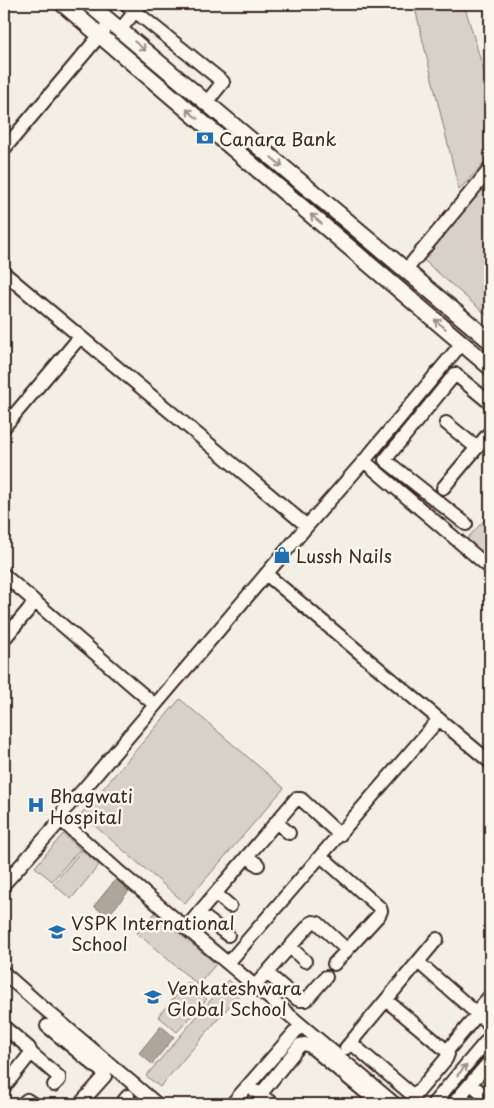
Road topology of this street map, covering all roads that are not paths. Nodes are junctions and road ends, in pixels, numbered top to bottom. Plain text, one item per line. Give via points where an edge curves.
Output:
1 (63, 4) edge
2 (89, 4) edge
3 (134, 6) edge
4 (116, 26) junction
5 (100, 36) junction
6 (206, 103) junction
7 (4, 149) edge
8 (490, 169) edge
9 (406, 270) junction
10 (4, 273) edge
11 (80, 337) junction
12 (490, 341) edge
13 (462, 343) junction
14 (490, 367) edge
15 (490, 403) edge
16 (446, 423) dead end
17 (4, 427) edge
18 (490, 432) edge
19 (477, 448) junction
20 (364, 461) junction
21 (443, 488) dead end
22 (466, 524) dead end
23 (307, 526) junction
24 (490, 568) edge
25 (266, 574) junction
26 (4, 575) edge
27 (35, 602) junction
28 (4, 639) edge
29 (155, 705) junction
30 (439, 719) junction
31 (490, 762) edge
32 (61, 820) junction
33 (276, 822) junction
34 (289, 833) dead end
35 (340, 835) junction
36 (247, 856) junction
37 (321, 856) junction
38 (258, 865) dead end
39 (5, 879) edge
40 (216, 894) junction
41 (230, 906) dead end
42 (199, 913) junction
43 (186, 928) junction
44 (228, 935) dead end
45 (437, 939) dead end
46 (290, 947) junction
47 (347, 950) junction
48 (305, 962) dead end
49 (418, 962) junction
50 (228, 963) junction
51 (334, 964) dead end
52 (4, 973) edge
53 (267, 973) junction
54 (326, 977) dead end
55 (255, 986) junction
56 (490, 996) edge
57 (386, 1000) junction
58 (477, 1013) junction
59 (301, 1024) junction
60 (490, 1025) edge
61 (47, 1026) dead end
62 (4, 1027) edge
63 (490, 1037) edge
64 (351, 1042) junction
65 (447, 1051) junction
66 (31, 1053) junction
67 (339, 1057) junction
68 (490, 1061) edge
69 (6, 1081) edge
70 (54, 1085) dead end
71 (248, 1085) junction
72 (462, 1094) edge
73 (260, 1095) junction
74 (490, 1100) edge
75 (22, 1104) edge
76 (33, 1104) edge
77 (80, 1104) edge
78 (157, 1104) edge
79 (232, 1104) edge
80 (273, 1104) edge
81 (376, 1104) edge
82 (395, 1104) edge
83 (433, 1104) edge
84 (470, 1104) edge

1 - 5 main road
2 - 4 main road
3 - 4 street
3 - 6 street via 223,82
4 - 5 street
4 -> 6 main road
5 - 7 street
13 -> 5 main road
6 -> 9 main road
8 - 9 street
9 - 12 main road
10 - 11 street
11 - 17 street
11 - 23 street
13 - 14 main road
13 - 20 street
15 - 22 street via 455,374 386,460
16 - 19 street
18 - 19 street
19 - 21 street
20 - 23 street
20 - 24 street
23 - 25 street
25 - 29 street
25 - 30 street
26 - 27 street
27 - 28 street
27 - 29 street
29 - 32 street via 64,810
30 - 31 street
30 - 35 street
32 - 39 street
32 - 43 street
33 - 34 street
33 - 35 street via 298,798
33 - 36 street
35 - 37 street
36 - 38 street
36 - 40 street
37 - 47 street via 381,911
37 - 50 street
40 - 41 street
40 - 42 street
42 - 43 street
42 - 44 street
43 - 50 street
45 - 49 street
46 - 47 street via 316,922
46 - 48 street
46 - 53 street
47 - 51 street
49 - 57 street
49 - 58 street
50 - 55 street
52 - 78 street
53 - 54 street via 303,1001
53 - 55 street
55 - 59 street
56 - 58 street
57 - 64 street
57 - 65 street
58 - 60 street
58 - 65 street
59 - 67 street
59 - 71 street
61 - 77 street via 105,1074
62 - 66 street
83 -> 63 street
64 - 65 street via 413,1094 446,1059
64 - 67 street
66 - 69 street
66 - 70 street via 59,1077
67 - 82 street
68 - 72 street
71 - 73 street
71 - 79 street
72 - 74 street
72 - 84 street
73 - 80 street
73 - 81 street via 300,1045 305,1044
75 - 76 street via 27,1100

